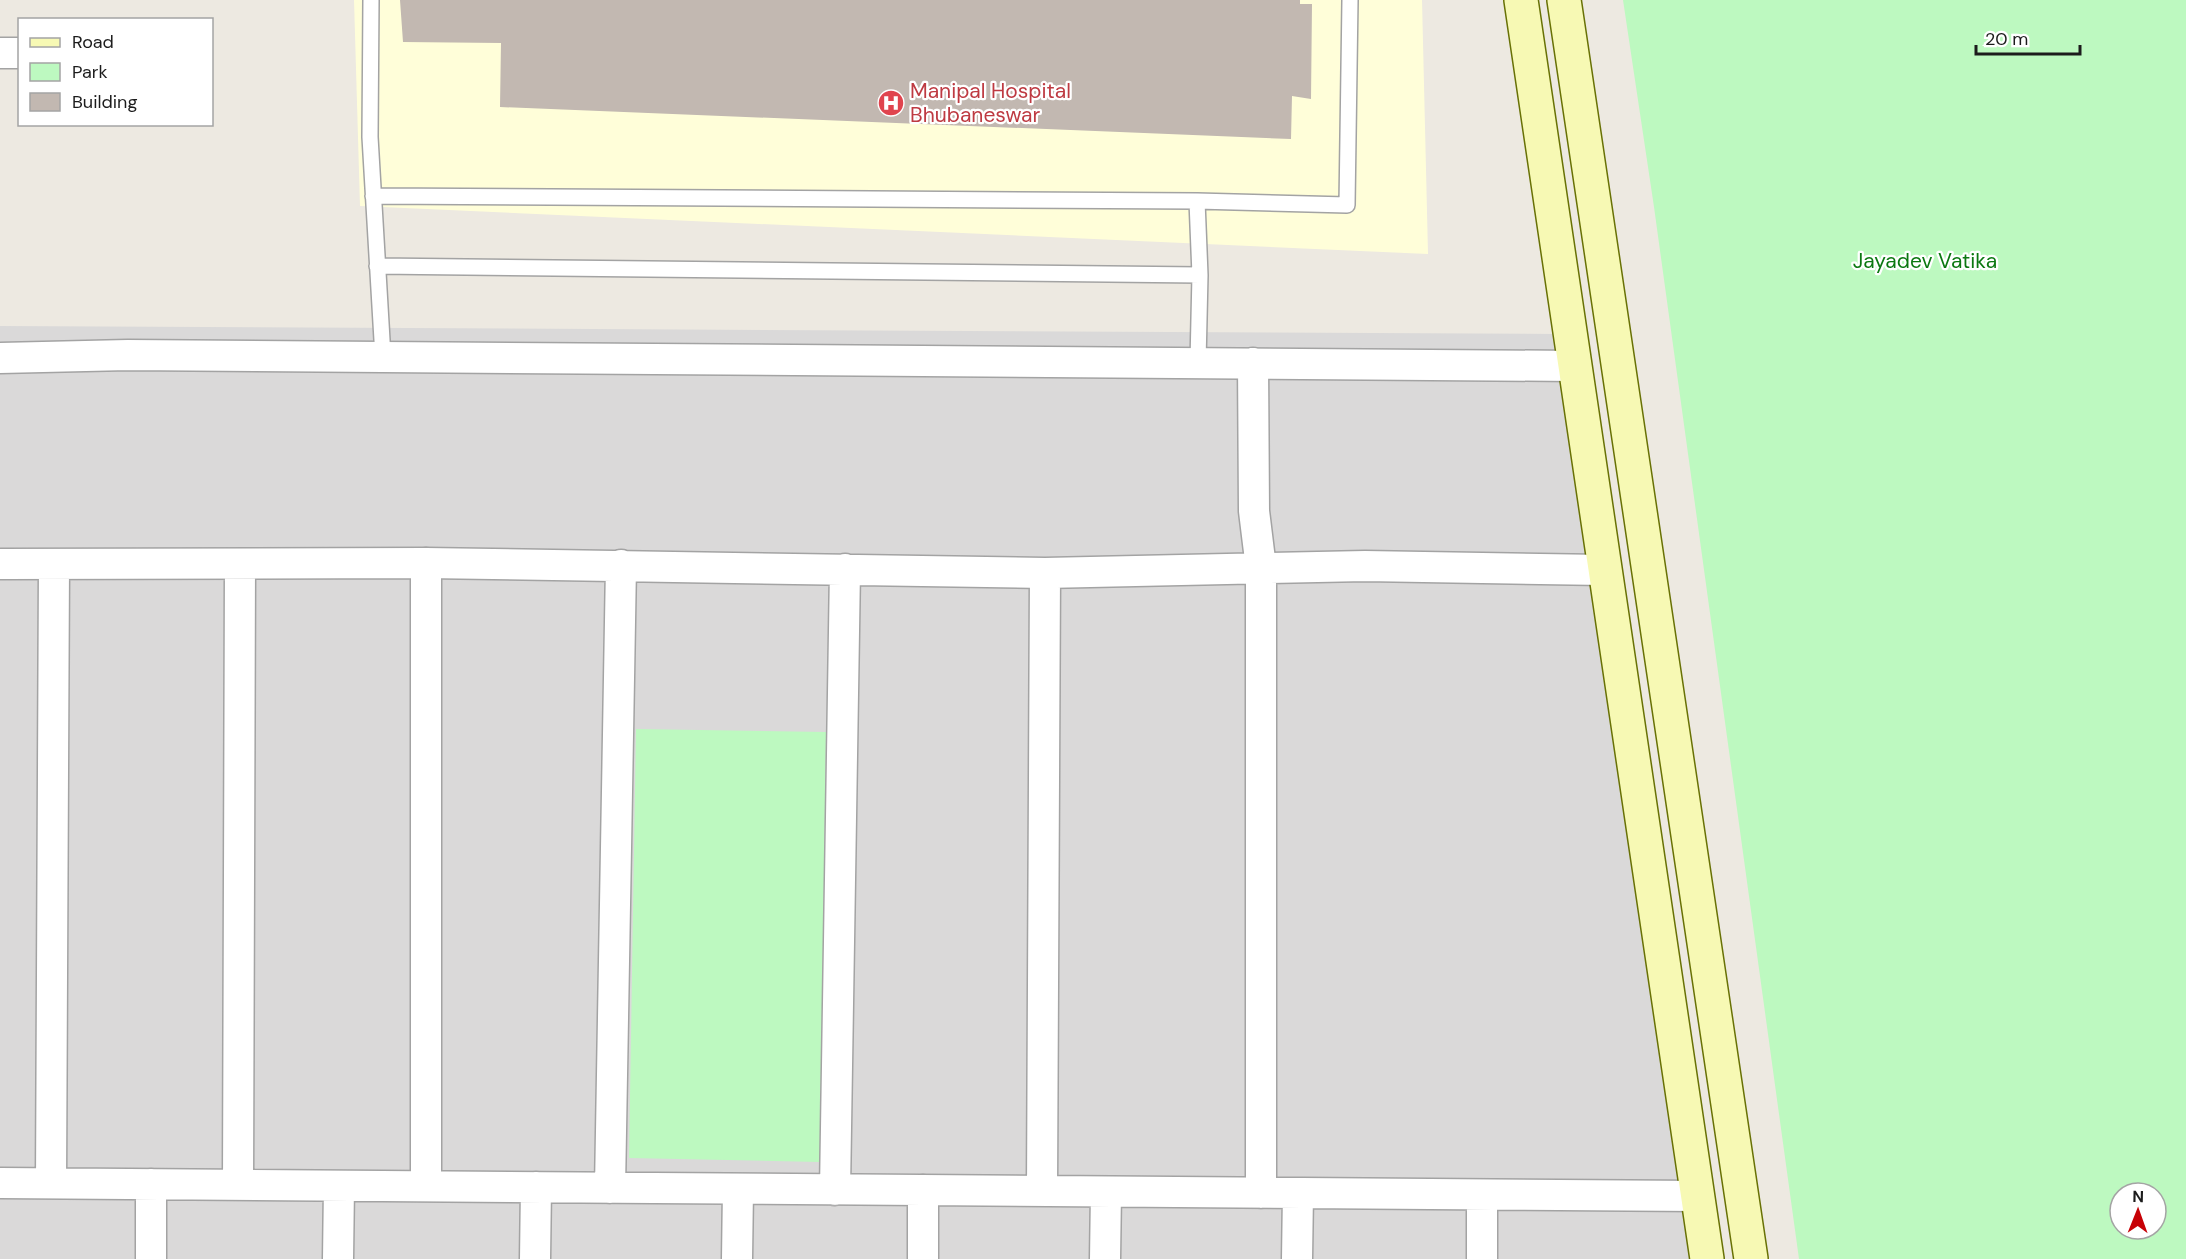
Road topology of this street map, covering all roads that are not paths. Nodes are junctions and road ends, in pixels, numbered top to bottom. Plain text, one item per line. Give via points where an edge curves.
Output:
1 (371, 0) edge
2 (1350, 0) edge
3 (1521, 0) edge
4 (1564, 0) edge
5 (0, 52) edge
6 (18, 53) edge
7 (373, 196) junction
8 (1197, 201) junction
9 (377, 266) junction
10 (1200, 275) junction
11 (383, 357) junction
12 (0, 358) edge
13 (1198, 362) junction
14 (1253, 363) junction
15 (1574, 366) junction
16 (426, 563) junction
17 (0, 564) edge
18 (54, 564) junction
19 (240, 564) junction
20 (621, 565) junction
21 (1261, 568) junction
22 (845, 569) junction
23 (1605, 570) junction
24 (1045, 573) junction
25 (0, 1183) edge
26 (51, 1184) junction
27 (151, 1184) junction
28 (238, 1185) junction
29 (339, 1186) junction
30 (426, 1186) junction
31 (536, 1187) junction
32 (610, 1188) junction
33 (738, 1189) junction
34 (835, 1190) junction
35 (923, 1190) junction
36 (1042, 1191) junction
37 (1106, 1192) junction
38 (1261, 1193) junction
39 (1298, 1193) junction
40 (1482, 1195) junction
41 (1698, 1196) junction
42 (151, 1259) edge
43 (338, 1259) edge
44 (535, 1259) edge
45 (737, 1259) edge
46 (923, 1259) edge
47 (1105, 1259) edge
48 (1297, 1259) edge
49 (1482, 1259) edge
50 (1707, 1259) edge
51 (1750, 1259) edge

1 - 7 lane
2 - 8 lane via 1347,205
3 - 15 street
4 - 51 street
5 - 6 street
7 - 8 lane
7 - 9 lane
8 - 10 lane
9 - 10 lane
9 - 11 lane
10 - 13 lane
11 - 12 street
11 - 13 street
13 - 14 street
14 - 15 street
14 - 21 street via 1254,511
15 - 23 street
16 - 19 street
16 - 20 street
16 - 30 street
17 - 18 street
18 - 19 street
18 - 26 street
19 - 28 street
20 - 22 street
20 - 32 street
21 - 23 street
21 - 24 street
21 - 38 street
22 - 24 street
22 - 34 street
23 - 41 street
24 - 36 street
25 - 26 street
26 - 27 street
27 - 28 street
27 - 42 street
28 - 29 street
29 - 30 street
29 - 43 street
30 - 31 street
31 - 32 street
31 - 44 street
32 - 33 street
33 - 34 street
33 - 45 street
34 - 35 street
35 - 36 street
35 - 46 street
36 - 37 street
37 - 38 street
37 - 47 street
38 - 39 street
39 - 40 street
39 - 48 street
40 - 41 street
40 - 49 street
41 - 50 street

